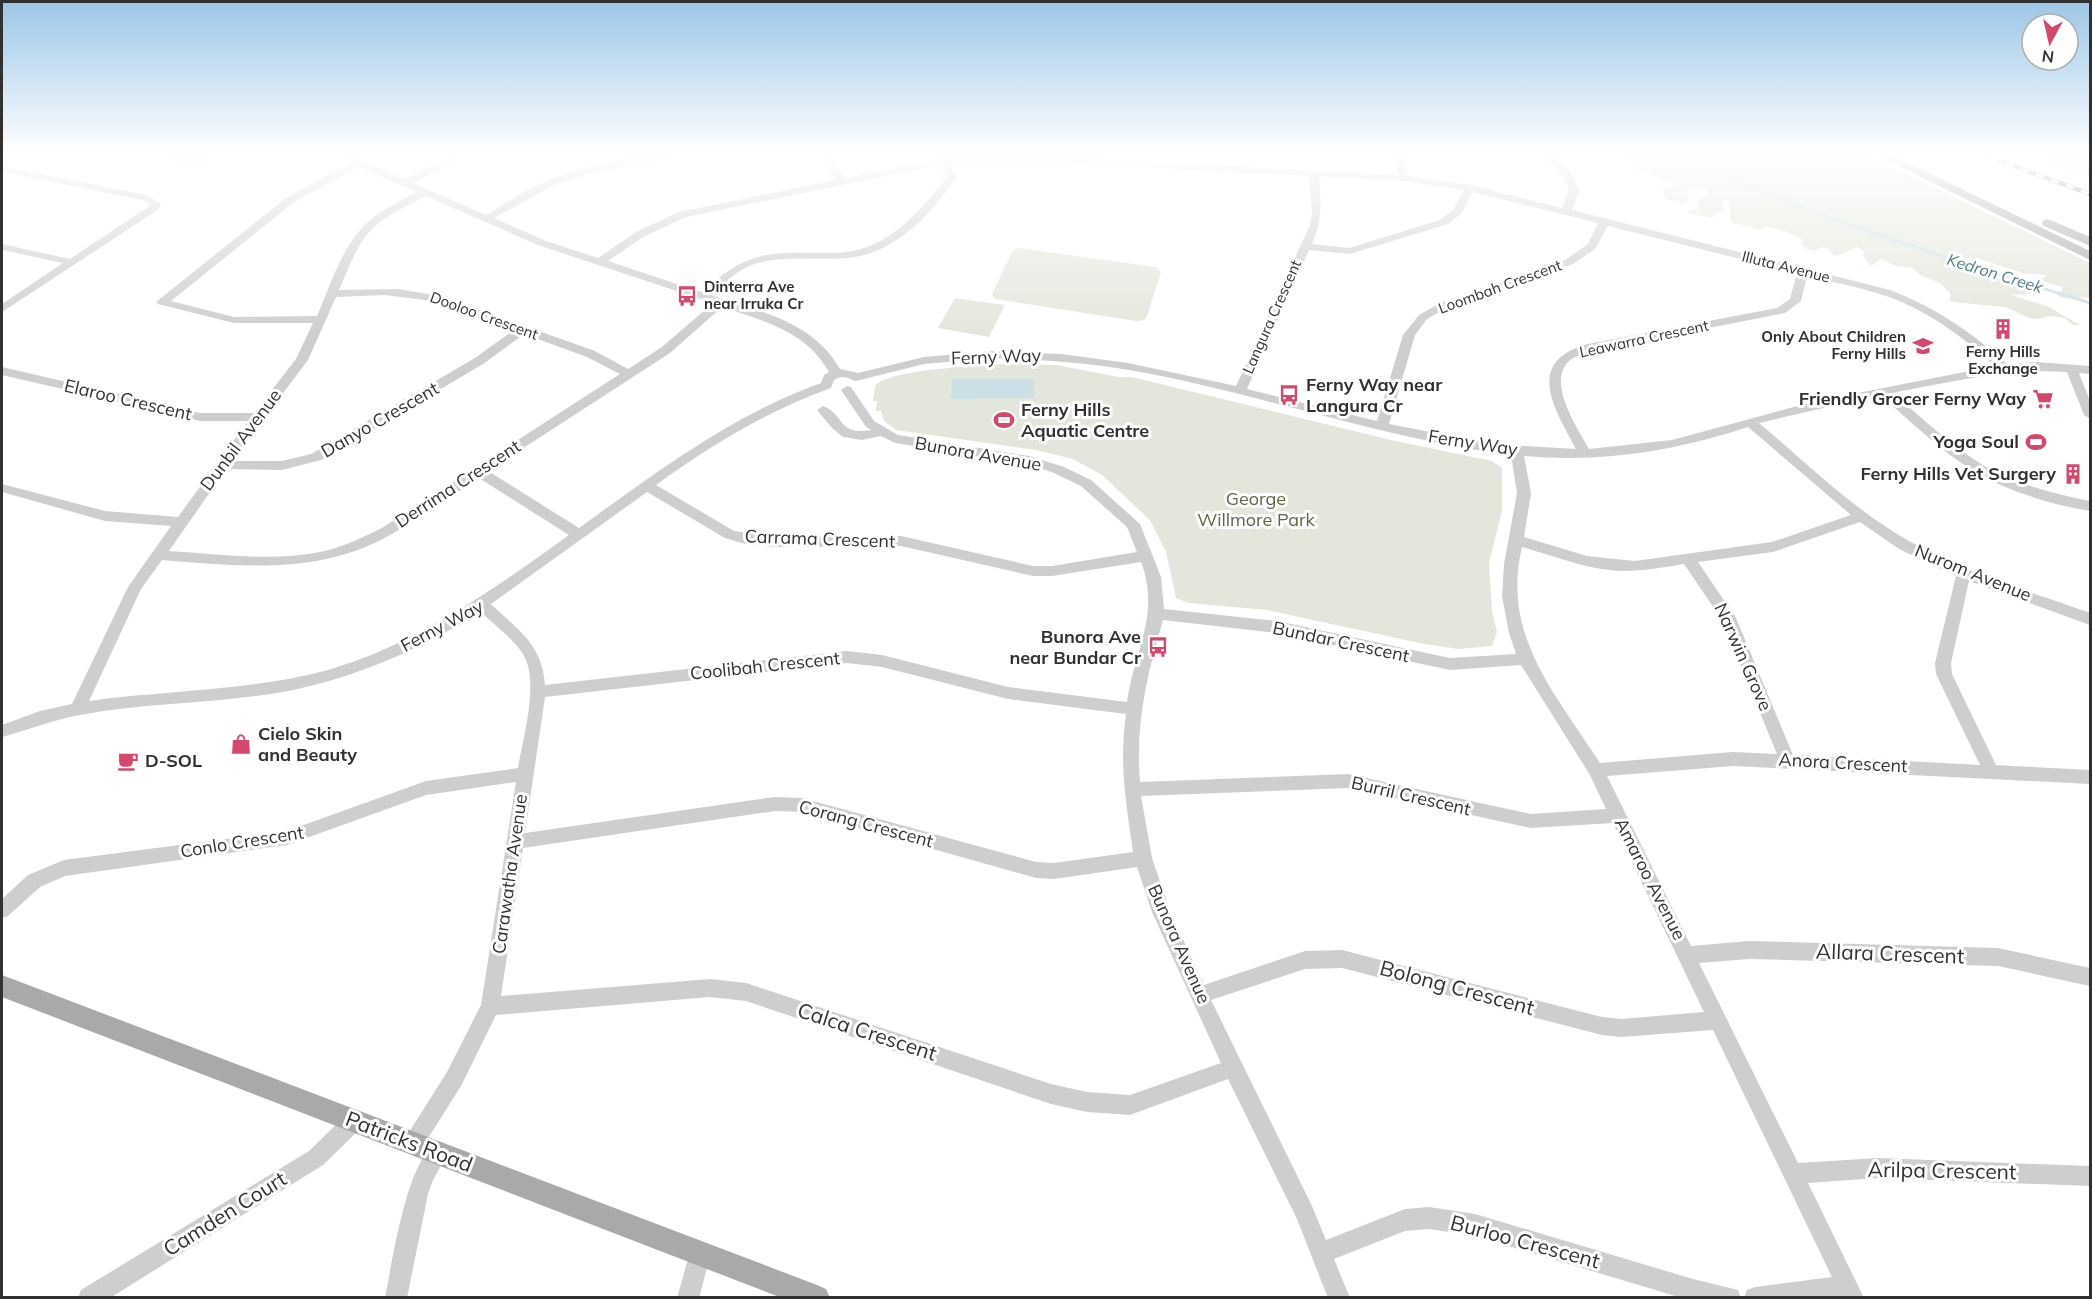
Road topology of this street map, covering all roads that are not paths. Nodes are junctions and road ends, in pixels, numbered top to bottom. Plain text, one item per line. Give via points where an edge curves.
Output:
1 (146, 213) edge
2 (274, 213) edge
3 (388, 213) edge
4 (473, 213) edge
5 (496, 213) edge
6 (689, 213) edge
7 (924, 213) edge
8 (1316, 213) edge
9 (1456, 213) edge
10 (1568, 213) edge
11 (2001, 213) edge
12 (2026, 213) edge
13 (486, 218) junction
14 (1604, 222) junction
15 (2091, 242) edge
16 (1305, 246) junction
17 (2, 247) edge
18 (2091, 256) edge
19 (71, 262) junction
20 (600, 262) junction
21 (1803, 271) junction
22 (332, 294) junction
23 (703, 296) junction
24 (721, 302) junction
25 (2, 309) edge
26 (319, 319) junction
27 (521, 330) junction
28 (2004, 368) junction
29 (2071, 368) junction
30 (2091, 370) edge
31 (2, 371) edge
32 (628, 374) junction
33 (831, 379) junction
34 (852, 383) junction
35 (1239, 392) junction
36 (1884, 392) junction
37 (824, 410) dead end
38 (2091, 415) edge
39 (257, 417) junction
40 (1751, 423) junction
41 (1382, 426) junction
42 (881, 432) junction
43 (1517, 451) junction
44 (1585, 453) junction
45 (223, 465) junction
46 (478, 471) junction
47 (647, 486) junction
48 (2, 488) edge
49 (2091, 506) edge
50 (1863, 516) junction
51 (180, 522) junction
52 (579, 535) junction
53 (1517, 540) junction
54 (157, 555) junction
55 (1147, 556) junction
56 (1689, 560) junction
57 (1964, 573) junction
58 (483, 605) junction
59 (1157, 614) junction
60 (2091, 619) edge
61 (1525, 659) junction
62 (538, 692) junction
63 (78, 709) junction
64 (1132, 709) junction
65 (2, 731) edge
66 (1787, 760) junction
67 (1596, 770) junction
68 (1991, 771) junction
69 (524, 774) junction
70 (2091, 777) edge
71 (1132, 789) junction
72 (1618, 815) junction
73 (514, 842) junction
74 (1143, 858) junction
75 (2, 910) edge
76 (1688, 955) junction
77 (2091, 977) edge
78 (2, 986) edge
79 (1201, 995) junction
80 (490, 1006) junction
81 (1717, 1020) junction
82 (1233, 1068) junction
83 (354, 1121) junction
84 (413, 1144) junction
85 (438, 1154) junction
86 (1794, 1174) junction
87 (2091, 1176) edge
88 (1321, 1252) junction
89 (700, 1253) junction
90 (1850, 1292) edge
91 (89, 1298) edge
92 (396, 1298) edge
93 (688, 1298) edge
94 (817, 1298) edge
95 (1339, 1298) edge
96 (1730, 1298) edge
97 (1755, 1298) edge

1 - 19 street
2 - 26 street via 162,302 234,320
3 - 22 street, Dunbil Avenue via 366,229
4 - 13 street
5 - 13 street
6 - 20 street, Illuta Avenue via 632,237
7 - 23 street via 878,246 845,256 760,260 740,266
8 - 16 street, Langura Crescent
9 - 16 street via 1444,222 1350,251
10 - 14 street, Illuta Avenue
11 - 18 main road
12 - 15 main road
13 - 20 street via 542,243
14 - 21 street, Illuta Avenue
14 - 41 street, Loombah Crescent via 1587,254 1444,305 1423,317 1409,336
16 - 35 street, Langura Crescent
17 - 19 street
19 - 25 street
20 - 23 street
21 - 28 street, Illuta Avenue via 1886,292 1929,310 1967,335
21 - 44 street, Leawarra Crescent via 1795,301 1781,311 1588,348 1564,358 1554,370 1553,383
22 - 26 street, Dunbil Avenue
22 - 27 street, Dooloo Crescent via 411,292
23 - 24 street
24 - 32 street, Derrima Crescent via 666,350
24 - 33 street via 807,335 826,354
26 - 39 street, Dunbil Avenue via 302,360
27 - 32 street, Dooloo Crescent via 591,354
27 - 45 street, Danyo Crescent via 479,361 316,458 286,466
28 - 29 street, Ferny Way
28 - 36 street, Ferny Way
29 - 30 street, Ferny Way
29 - 38 street
31 - 39 street, Elaroo Crescent via 200,417
32 - 46 street, Derrima Crescent
33 - 34 street, Ferny Way via 848,372
33 - 34 street, Ferny Way via 834,390
33 - 47 street, Ferny Way via 715,438
34 - 35 street, Ferny Way via 926,360 1034,354 1114,363
34 - 42 street, Bunora Avenue via 870,424
35 - 41 street, Ferny Way
36 - 40 street, Ferny Way
36 - 49 street via 1984,471 2041,495
37 - 42 street, Bunora Avenue via 836,427 848,435 863,437
39 - 45 street, Dunbil Avenue
40 - 44 street, Ferny Way via 1660,447
40 - 50 street, Nurom Avenue
41 - 43 street, Ferny Way
42 - 55 street, Bunora Avenue via 909,443 1029,460 1059,470 1086,483 1133,524
43 - 44 street, Ferny Way
43 - 53 street, Amaroo Avenue via 1524,493
45 - 51 street, Dunbil Avenue
46 - 52 street
46 - 54 street, Derrima Crescent via 385,532 320,557 293,561
47 - 52 street, Ferny Way
47 - 55 street, Carrama Crescent via 730,535 745,539 902,541 1033,570
48 - 51 street via 105,516
50 - 56 street via 1773,547
50 - 57 street, Nurom Avenue via 1903,545
51 - 54 street, Dunbil Avenue
52 - 58 street, Ferny Way
53 - 56 street via 1609,565
53 - 61 street, Amaroo Avenue via 1510,564 1509,596
54 - 63 street, Dunbil Avenue via 135,587
55 - 59 street, Bunora Avenue via 1154,578
56 - 66 street, Narwin Grove via 1729,618
57 - 60 street, Nurom Avenue
57 - 68 street via 1943,663 1944,674
58 - 62 street, Carawatha Avenue via 528,650 536,666
58 - 63 street, Ferny Way via 436,633 383,657 326,676 268,688
59 - 61 street, Bundar Crescent via 1277,627 1450,664
59 - 64 street, Bunora Avenue
61 - 67 street, Amaroo Avenue
62 - 64 street, Coolibah Crescent via 847,657 882,661 1008,693
62 - 69 street, Carawatha Avenue
63 - 65 street, Ferny Way
64 - 71 street, Bunora Avenue
66 - 67 street, Anora Crescent via 1733,759
66 - 68 street, Anora Crescent
67 - 72 street, Amaroo Avenue
68 - 70 street, Anora Crescent
69 - 73 street, Carawatha Avenue
69 - 75 street, Conlo Crescent via 426,788 287,838 64,868 34,881
71 - 72 street, Burril Crescent via 1348,781 1532,821
71 - 74 street, Bunora Avenue
72 - 76 street, Amaroo Avenue
73 - 74 street, Corang Crescent via 775,804 802,805 1036,870
73 - 80 street, Carawatha Avenue
74 - 79 street, Bunora Avenue via 1161,912
76 - 77 street, Allara Crescent via 1749,950 1998,957
76 - 81 street, Amaroo Avenue
78 - 83 main road, Patricks Road
79 - 81 street, Bolong Crescent via 1305,960 1342,959 1602,1026
79 - 82 street, Bunora Avenue
80 - 82 street, Calca Crescent via 710,988 746,992 1051,1094 1088,1102 1130,1105
80 - 84 street, Carawatha Avenue via 454,1079
81 - 86 street, Amaroo Avenue
82 - 88 street, Bunora Avenue
83 - 84 main road, Patricks Road
83 - 91 street, Camden Court via 316,1158
84 - 85 main road, Patricks Road
85 - 89 main road, Patricks Road
85 - 92 street via 424,1175 418,1194
86 - 87 street, Arilpa Crescent via 1878,1168
86 - 90 street, Amaroo Avenue
88 - 95 street, Bunora Avenue
88 - 96 street, Burloo Crescent via 1405,1220 1429,1218 1474,1225
89 - 93 street
89 - 94 main road, Patricks Road
90 - 97 street

